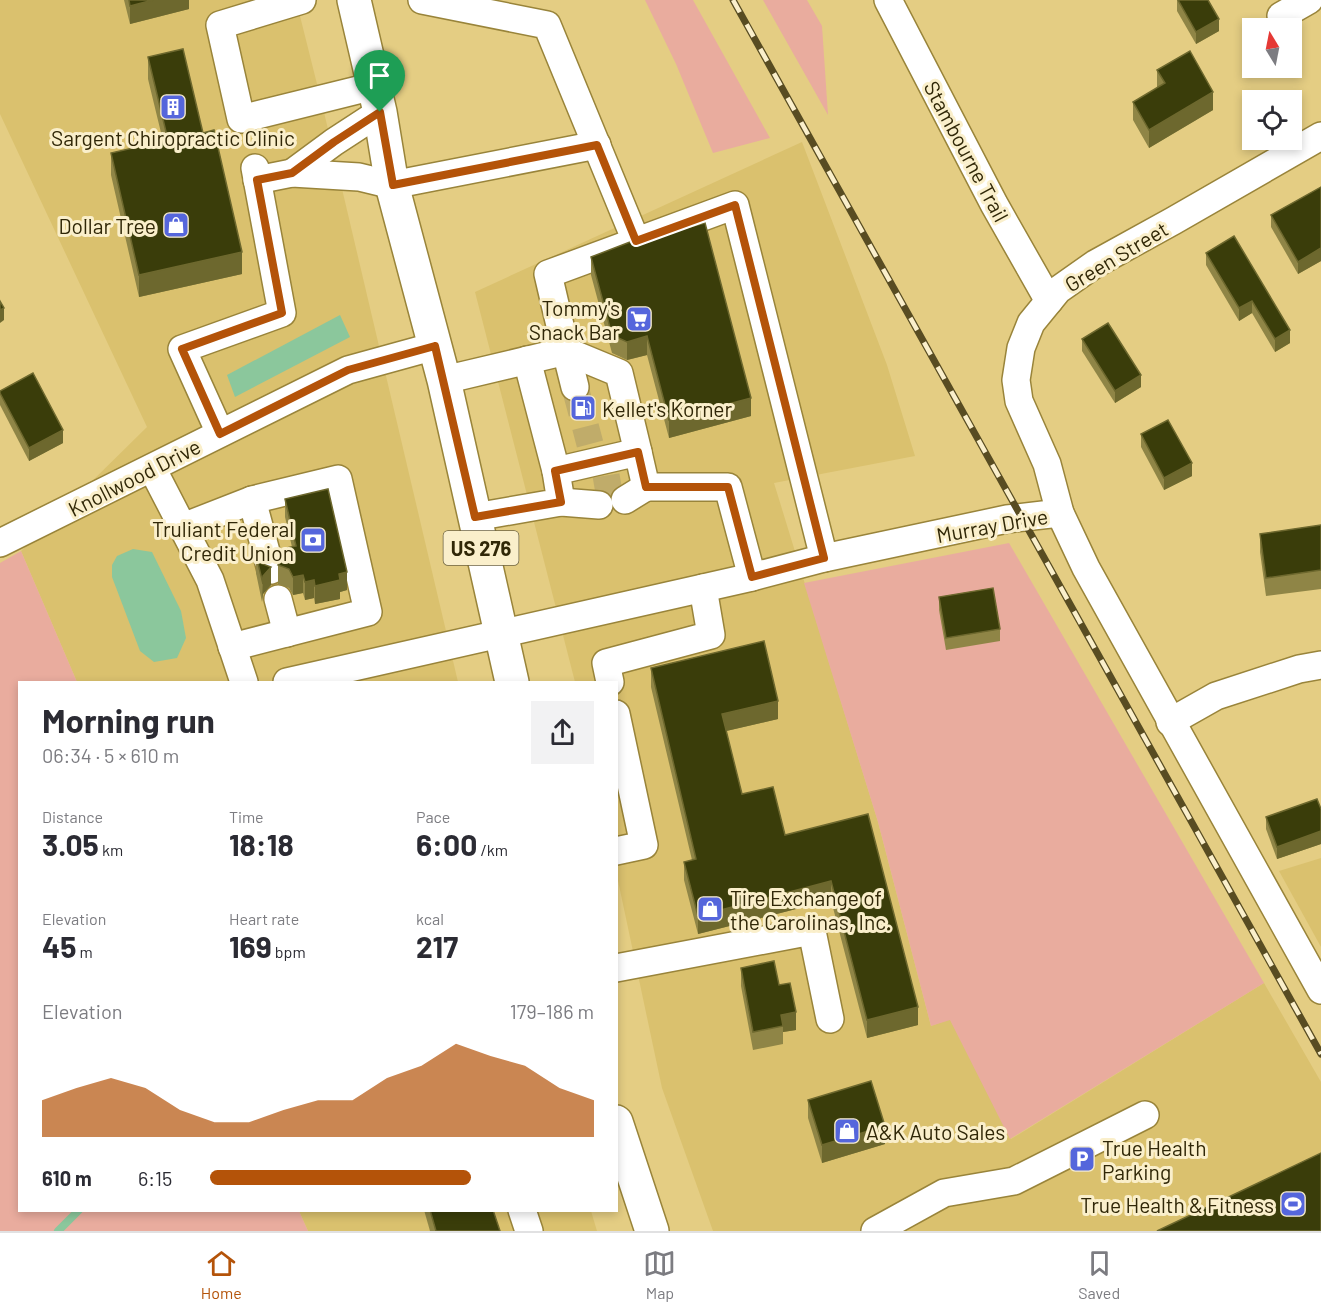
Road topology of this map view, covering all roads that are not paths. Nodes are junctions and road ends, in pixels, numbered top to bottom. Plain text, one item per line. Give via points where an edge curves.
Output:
1 (302, 0) edge
2 (354, 0) edge
3 (422, 0) edge
4 (888, 0) edge
5 (1309, 0) edge
6 (1281, 16) dead end
7 (377, 99) junction
8 (1321, 136) edge
9 (597, 145) junction
10 (292, 173) junction
11 (393, 185) junction
12 (636, 241) junction
13 (1049, 301) junction
14 (435, 346) junction
15 (566, 351) junction
16 (527, 360) junction
17 (444, 380) junction
18 (575, 387) tunnel mouth
19 (220, 434) junction
20 (638, 452) junction
21 (152, 468) junction
22 (555, 471) junction
23 (618, 494) junction
24 (252, 500) junction
25 (561, 502) junction
26 (1060, 513) junction
27 (475, 517) junction
28 (183, 527) junction
29 (0, 543) edge
30 (824, 558) junction
31 (271, 570) edge
32 (752, 577) junction
33 (703, 588) junction
34 (278, 599) dead end
35 (287, 633) junction
36 (500, 634) junction
37 (232, 647) junction
38 (1321, 665) edge
39 (244, 681) edge
40 (291, 681) edge
41 (512, 681) edge
42 (610, 681) edge
43 (1170, 722) junction
44 (618, 724) edge
45 (618, 851) edge
46 (1312, 956) edge
47 (618, 968) edge
48 (1321, 990) edge
49 (830, 1019) dead end
50 (1145, 1114) dead end
51 (618, 1128) edge
52 (523, 1212) edge
53 (644, 1229) edge
54 (529, 1231) edge
55 (875, 1231) edge

1 - 7 street via 220,25 241,118
2 - 7 main road, US 276
3 - 9 street via 547,25
4 - 13 street, Stambourne Trail
5 - 6 street
7 - 10 street via 334,142
7 - 11 main road, US 276
8 - 13 street, Green Street via 1095,264
9 - 11 street
9 - 12 street
10 - 11 street via 359,177
10 - 19 street via 256,174 282,313 182,349
11 - 14 main road, US 276
12 - 15 street via 548,274
12 - 30 street via 735,205
13 - 26 street, Green Street via 1031,323 1021,348 1016,380 1019,401 1047,464
14 - 17 main road, US 276
14 - 19 street, Knollwood Drive via 348,370
15 - 16 street
15 - 18 street
15 - 20 street via 619,373
16 - 17 street
16 - 22 street
17 - 27 main road, US 276
19 - 21 street, Knollwood Drive
20 - 22 street via 592,453
20 - 23 street
21 - 28 street
21 - 29 street, Knollwood Drive
22 - 25 street
23 - 25 street
23 - 32 street via 728,487
24 - 28 street
24 - 31 street
24 - 35 street via 338,479 368,612
25 - 27 street
26 - 30 street, Murray Drive via 1007,519
26 - 43 street, Murray Drive
27 - 36 main road, US 276
28 - 37 street via 210,580
30 - 32 street, Murray Drive
32 - 33 street, Murray Drive
33 - 36 street, Murray Drive
33 - 42 street via 711,635 606,663
34 - 35 street
35 - 37 street
36 - 40 street, Murray Drive
36 - 41 main road, US 276
37 - 39 street
38 - 43 street via 1216,696
43 - 46 street, Murray Drive
44 - 45 street via 645,845
46 - 48 street, Murray Drive
47 - 49 street via 812,931
50 - 55 street via 1014,1181 944,1192
51 - 53 main road
52 - 54 street

